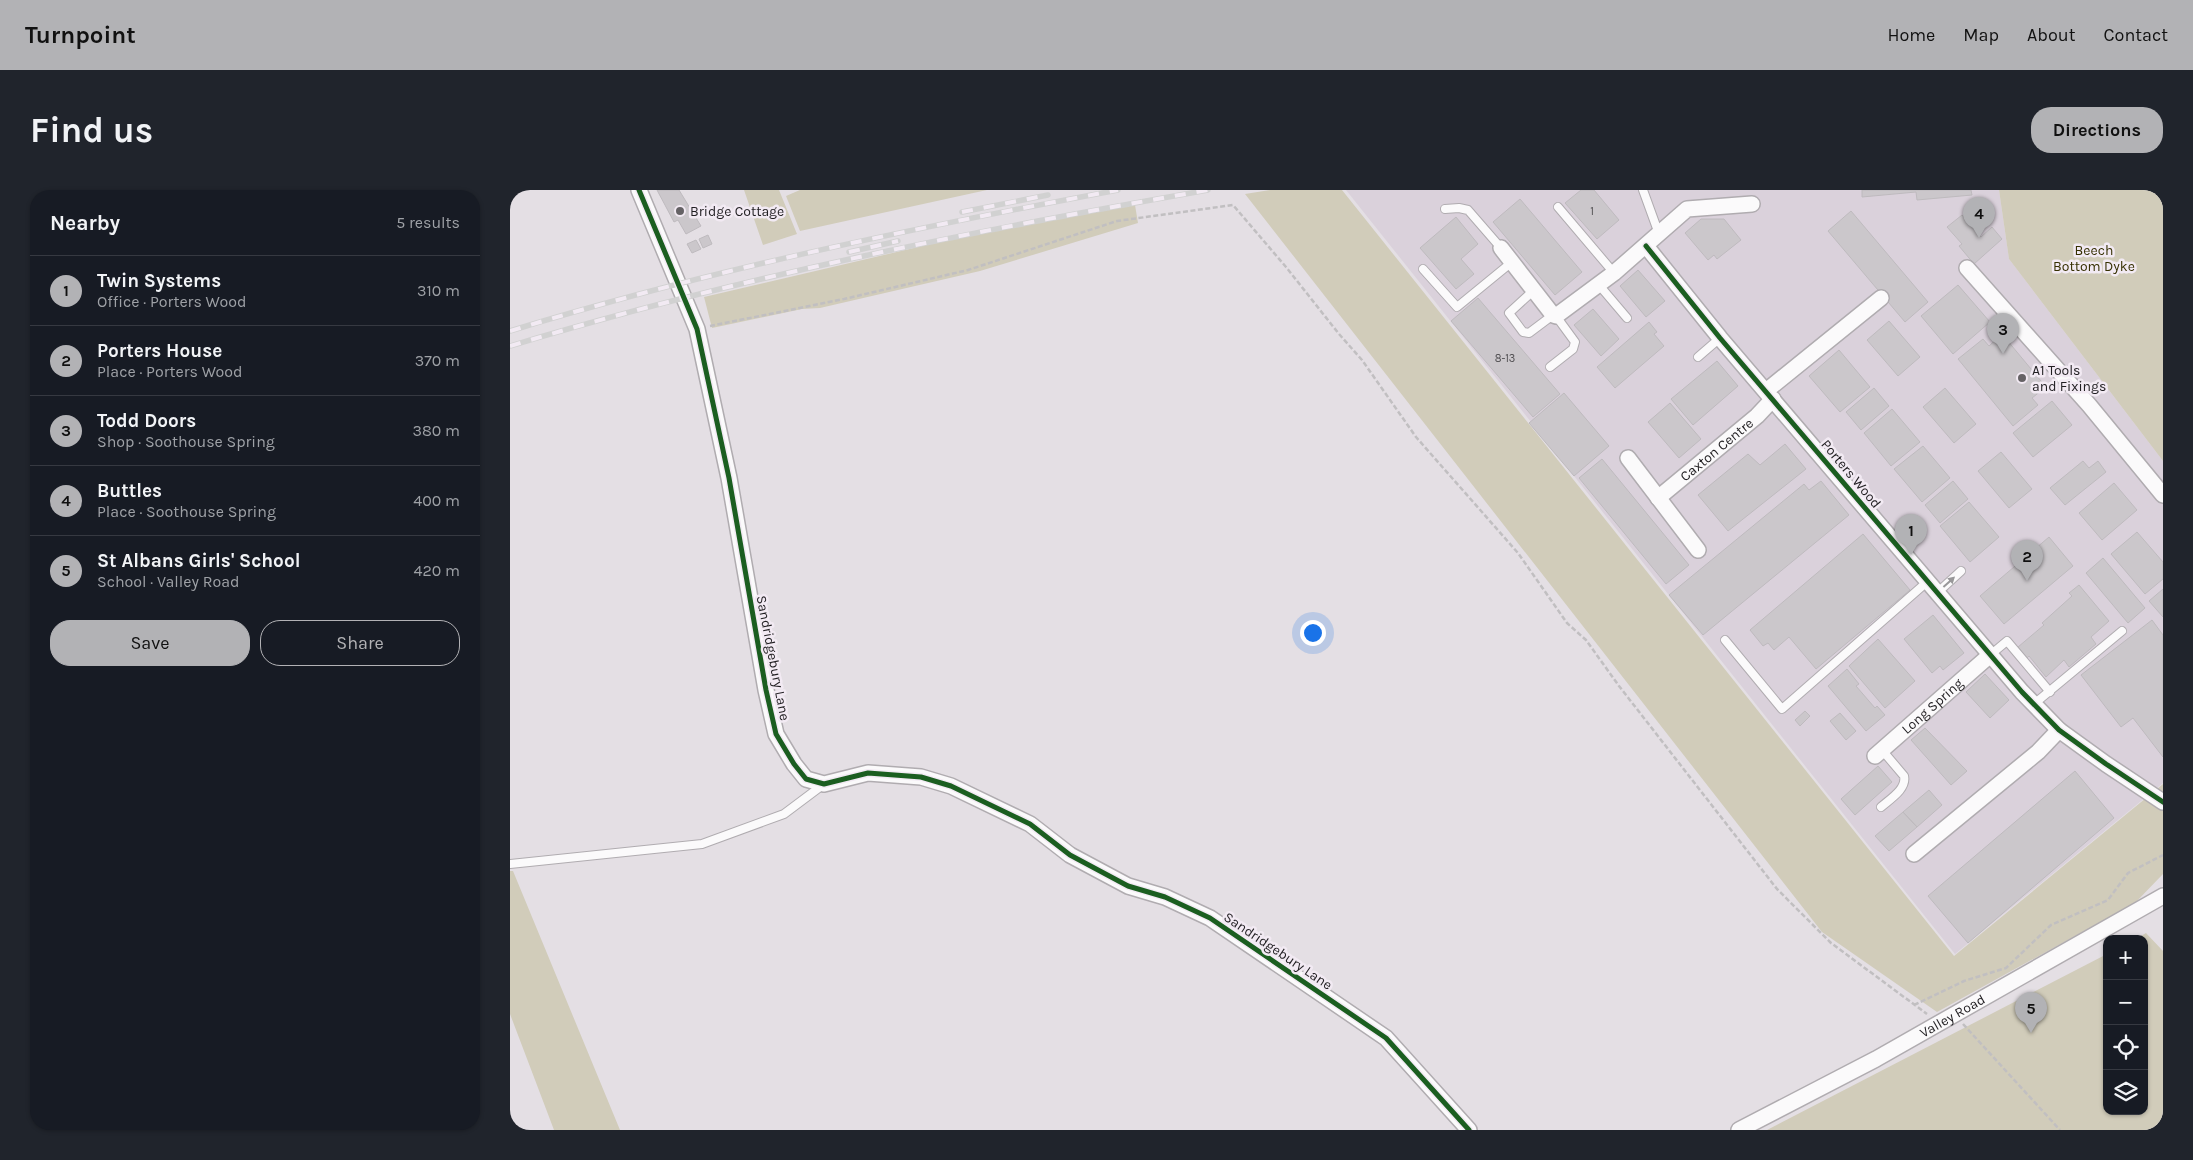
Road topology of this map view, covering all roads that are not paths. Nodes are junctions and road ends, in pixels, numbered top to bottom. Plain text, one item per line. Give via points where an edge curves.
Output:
1 (639, 190) edge
2 (1643, 190) edge
3 (1752, 204) dead end
4 (1558, 207) dead end
5 (1445, 209) dead end
6 (1659, 234) junction
7 (1646, 246) junction
8 (1501, 248) joint
9 (1512, 262) junction
10 (1968, 268) dead end
11 (1423, 269) dead end
12 (1614, 273) junction
13 (1599, 284) junction
14 (1534, 290) junction
15 (1881, 298) dead end
16 (1554, 316) junction
17 (1627, 318) dead end
18 (1720, 338) junction
19 (1698, 357) dead end
20 (1550, 367) dead end
21 (1770, 395) junction
22 (1628, 458) dead end
23 (2163, 495) edge
24 (1658, 498) junction
25 (1698, 550) dead end
26 (1961, 571) dead end
27 (1932, 588) junction
28 (2122, 631) dead end
29 (1725, 640) dead end
30 (1990, 656) junction
31 (2050, 692) junction
32 (2034, 704) junction
33 (2059, 730) junction
34 (1879, 753) joint
35 (824, 784) junction
36 (2163, 802) edge
37 (1881, 807) dead end
38 (1914, 854) dead end
39 (510, 864) edge
40 (2162, 899) edge
41 (1470, 1130) edge
42 (1739, 1130) edge

1 - 35 street, Sandridgebury Lane via 697,329 729,478 776,734 806,779
2 - 6 lane
3 - 6 street via 1688,209
4 - 12 lane
5 - 8 lane via 1468,210
6 - 7 street
7 - 12 street
7 - 18 street, Porters Wood
8 - 9 street
9 - 11 lane via 1457,307
9 - 14 street
10 - 23 street via 2089,405
12 - 13 street
13 - 16 street
13 - 17 lane
14 - 16 street
14 - 16 lane via 1509,312 1523,332 1529,333
15 - 21 street, Caxton Centre via 1793,369
16 - 20 lane via 1574,342 1574,350
18 - 19 lane
18 - 21 street, Porters Wood
21 - 24 street, Caxton Centre via 1757,416
21 - 27 street, Porters Wood
22 - 24 street
24 - 25 street
27 -> 26 lane
27 - 29 lane via 1782,709
27 - 30 street, Porters Wood
28 - 31 lane
30 - 31 lane via 2007,640
30 - 32 street, Porters Wood
30 - 34 street, Long Spring
31 - 32 lane
32 - 33 street, Porters Wood
33 - 36 street, Porters Wood
33 - 38 street via 2038,752
34 - 37 lane via 1904,776 1905,781 1904,786
35 - 39 lane via 784,814 702,844
35 - 41 street, Sandridgebury Lane via 868,773 921,777 951,786 1030,824 1070,855 1128,886 1164,897 1210,918 1386,1038
40 - 42 street, Valley Road via 1876,1059

